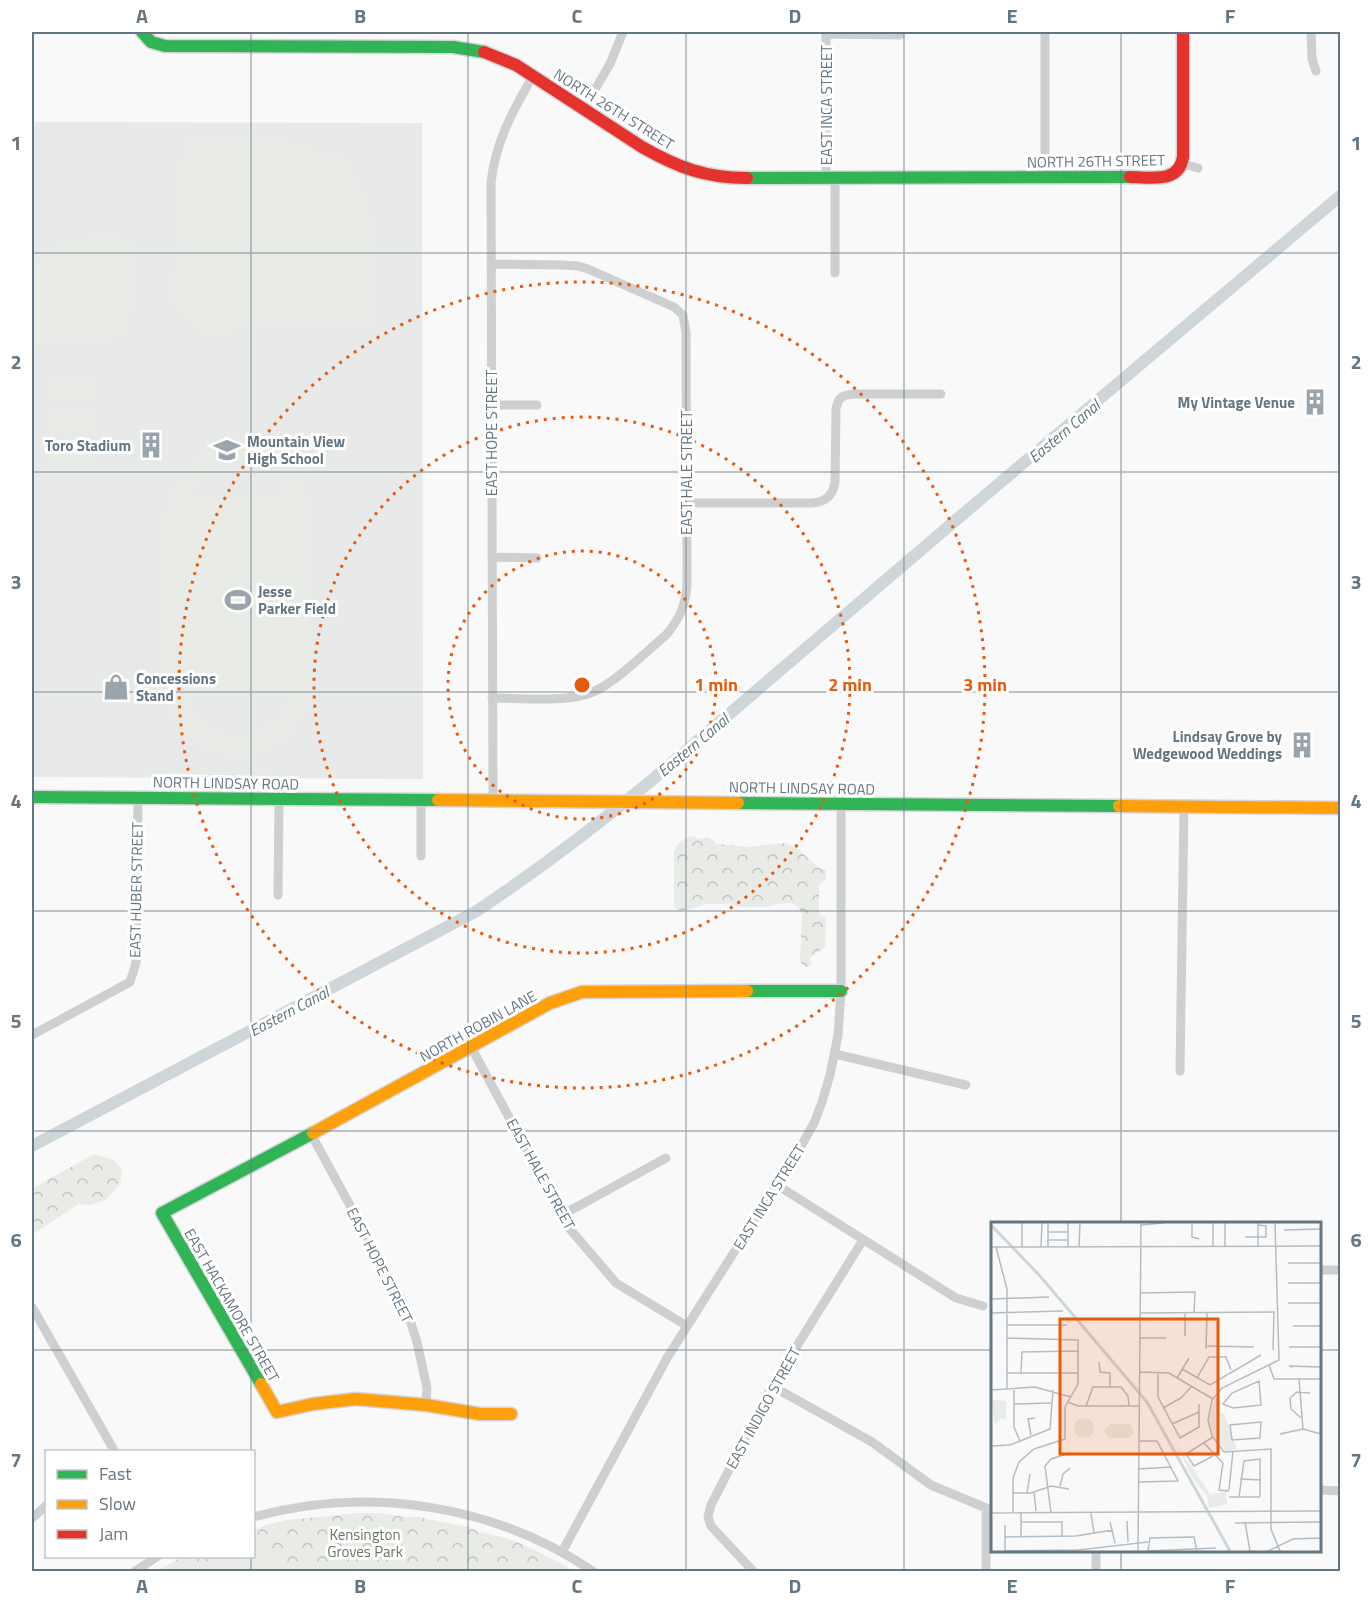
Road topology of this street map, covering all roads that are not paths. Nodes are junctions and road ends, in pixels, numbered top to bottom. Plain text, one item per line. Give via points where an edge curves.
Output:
1 (623, 32) edge
2 (1045, 32) edge
3 (1183, 32) edge
4 (1311, 32) edge
5 (826, 33) edge
6 (900, 35) dead end
7 (145, 36) edge
8 (1316, 70) dead end
9 (533, 76) junction
10 (584, 108) junction
11 (1180, 168) junction
12 (1198, 168) dead end
13 (1045, 177) junction
14 (831, 178) junction
15 (491, 264) junction
16 (835, 273) dead end
17 (941, 394) dead end
18 (491, 405) junction
19 (537, 405) dead end
20 (686, 503) junction
21 (492, 557) junction
22 (537, 558) dead end
23 (492, 698) junction
24 (32, 797) edge
25 (138, 797) junction
26 (279, 799) junction
27 (421, 800) junction
28 (493, 800) junction
29 (841, 803) junction
30 (1184, 806) junction
31 (1341, 808) edge
32 (421, 856) dead end
33 (278, 895) dead end
34 (841, 991) junction
35 (32, 1035) edge
36 (471, 1047) junction
37 (835, 1054) junction
38 (1180, 1071) dead end
39 (966, 1085) dead end
40 (311, 1134) junction
41 (666, 1158) dead end
42 (777, 1185) junction
43 (162, 1213) joint
44 (562, 1215) junction
45 (863, 1240) junction
46 (1321, 1270) edge
47 (1341, 1270) edge
48 (983, 1306) dead end
49 (32, 1307) edge
50 (687, 1326) junction
51 (772, 1386) junction
52 (426, 1405) junction
53 (511, 1414) dead end
54 (114, 1450) edge
55 (1321, 1490) edge
56 (1341, 1491) edge
57 (45, 1507) edge
58 (255, 1517) edge
59 (32, 1518) edge
60 (562, 1552) junction
61 (1096, 1552) edge
62 (156, 1558) edge
63 (134, 1572) edge
64 (594, 1572) edge
65 (754, 1572) edge
66 (986, 1572) edge
67 (1096, 1572) edge

1 - 10 street via 607,71
2 - 13 street
3 - 11 street
4 - 8 street via 1311,60
5 - 6 street
5 - 14 street, EAST INCA STREET
7 - 9 street, NORTH 26TH STREET via 153,44 165,46 463,48 496,55
9 - 10 street, NORTH 26TH STREET
9 - 15 street, EAST HOPE STREET via 510,116 495,156 490,197
10 - 14 street, NORTH 26TH STREET via 653,154 688,170 740,178
11 - 12 street
11 - 13 street, NORTH 26TH STREET via 1164,177
13 - 14 street, NORTH 26TH STREET
14 - 16 street, EAST INCA STREET
15 - 18 street, EAST HOPE STREET
15 - 20 street, EAST HALE STREET via 578,266 679,310 686,333
17 - 20 street via 853,394 839,399 835,482 832,494 824,501
18 - 19 street
18 - 21 street, EAST HOPE STREET
20 - 23 street, EAST HALE STREET via 686,595 680,616 666,635 610,682 584,696
21 - 22 street
21 - 23 street, EAST HOPE STREET
23 - 28 street, EAST HOPE STREET
24 - 25 street, NORTH LINDSAY ROAD
25 - 26 street, NORTH LINDSAY ROAD
25 - 35 street, EAST HUBER STREET via 136,963 130,982
26 - 27 street, NORTH LINDSAY ROAD
26 - 33 street
27 - 28 street, NORTH LINDSAY ROAD
27 - 32 street
28 - 29 street, NORTH LINDSAY ROAD
29 - 30 street, NORTH LINDSAY ROAD
29 - 34 street, EAST INCA STREET
30 - 31 street, NORTH LINDSAY ROAD
30 - 38 street
34 - 36 street, NORTH ROBIN LANE via 582,992 550,1003
34 - 37 street, EAST INCA STREET
36 - 40 street, NORTH ROBIN LANE
36 - 44 street, EAST HALE STREET
37 - 39 street
37 - 42 street, EAST INCA STREET via 814,1123
40 - 43 street, NORTH ROBIN LANE
40 - 52 street, EAST HOPE STREET via 406,1308 427,1388
41 - 44 street
42 - 45 street
42 - 50 street, EAST INCA STREET
43 - 52 street, EAST HACKAMORE STREET via 277,1412 356,1399
44 - 50 street, EAST HALE STREET via 616,1283
45 - 48 street via 956,1298
45 - 51 street, EAST INDIGO STREET
46 - 47 street
49 - 54 street
50 - 60 street, EAST INCA STREET
51 - 65 street, EAST INDIGO STREET via 708,1516 714,1530
51 - 66 street via 873,1442 931,1485 986,1508
52 - 53 street via 480,1414
55 - 56 street
57 - 59 street
58 - 60 street via 322,1504 410,1504 487,1521
60 - 64 street
61 - 67 street
62 - 63 street

